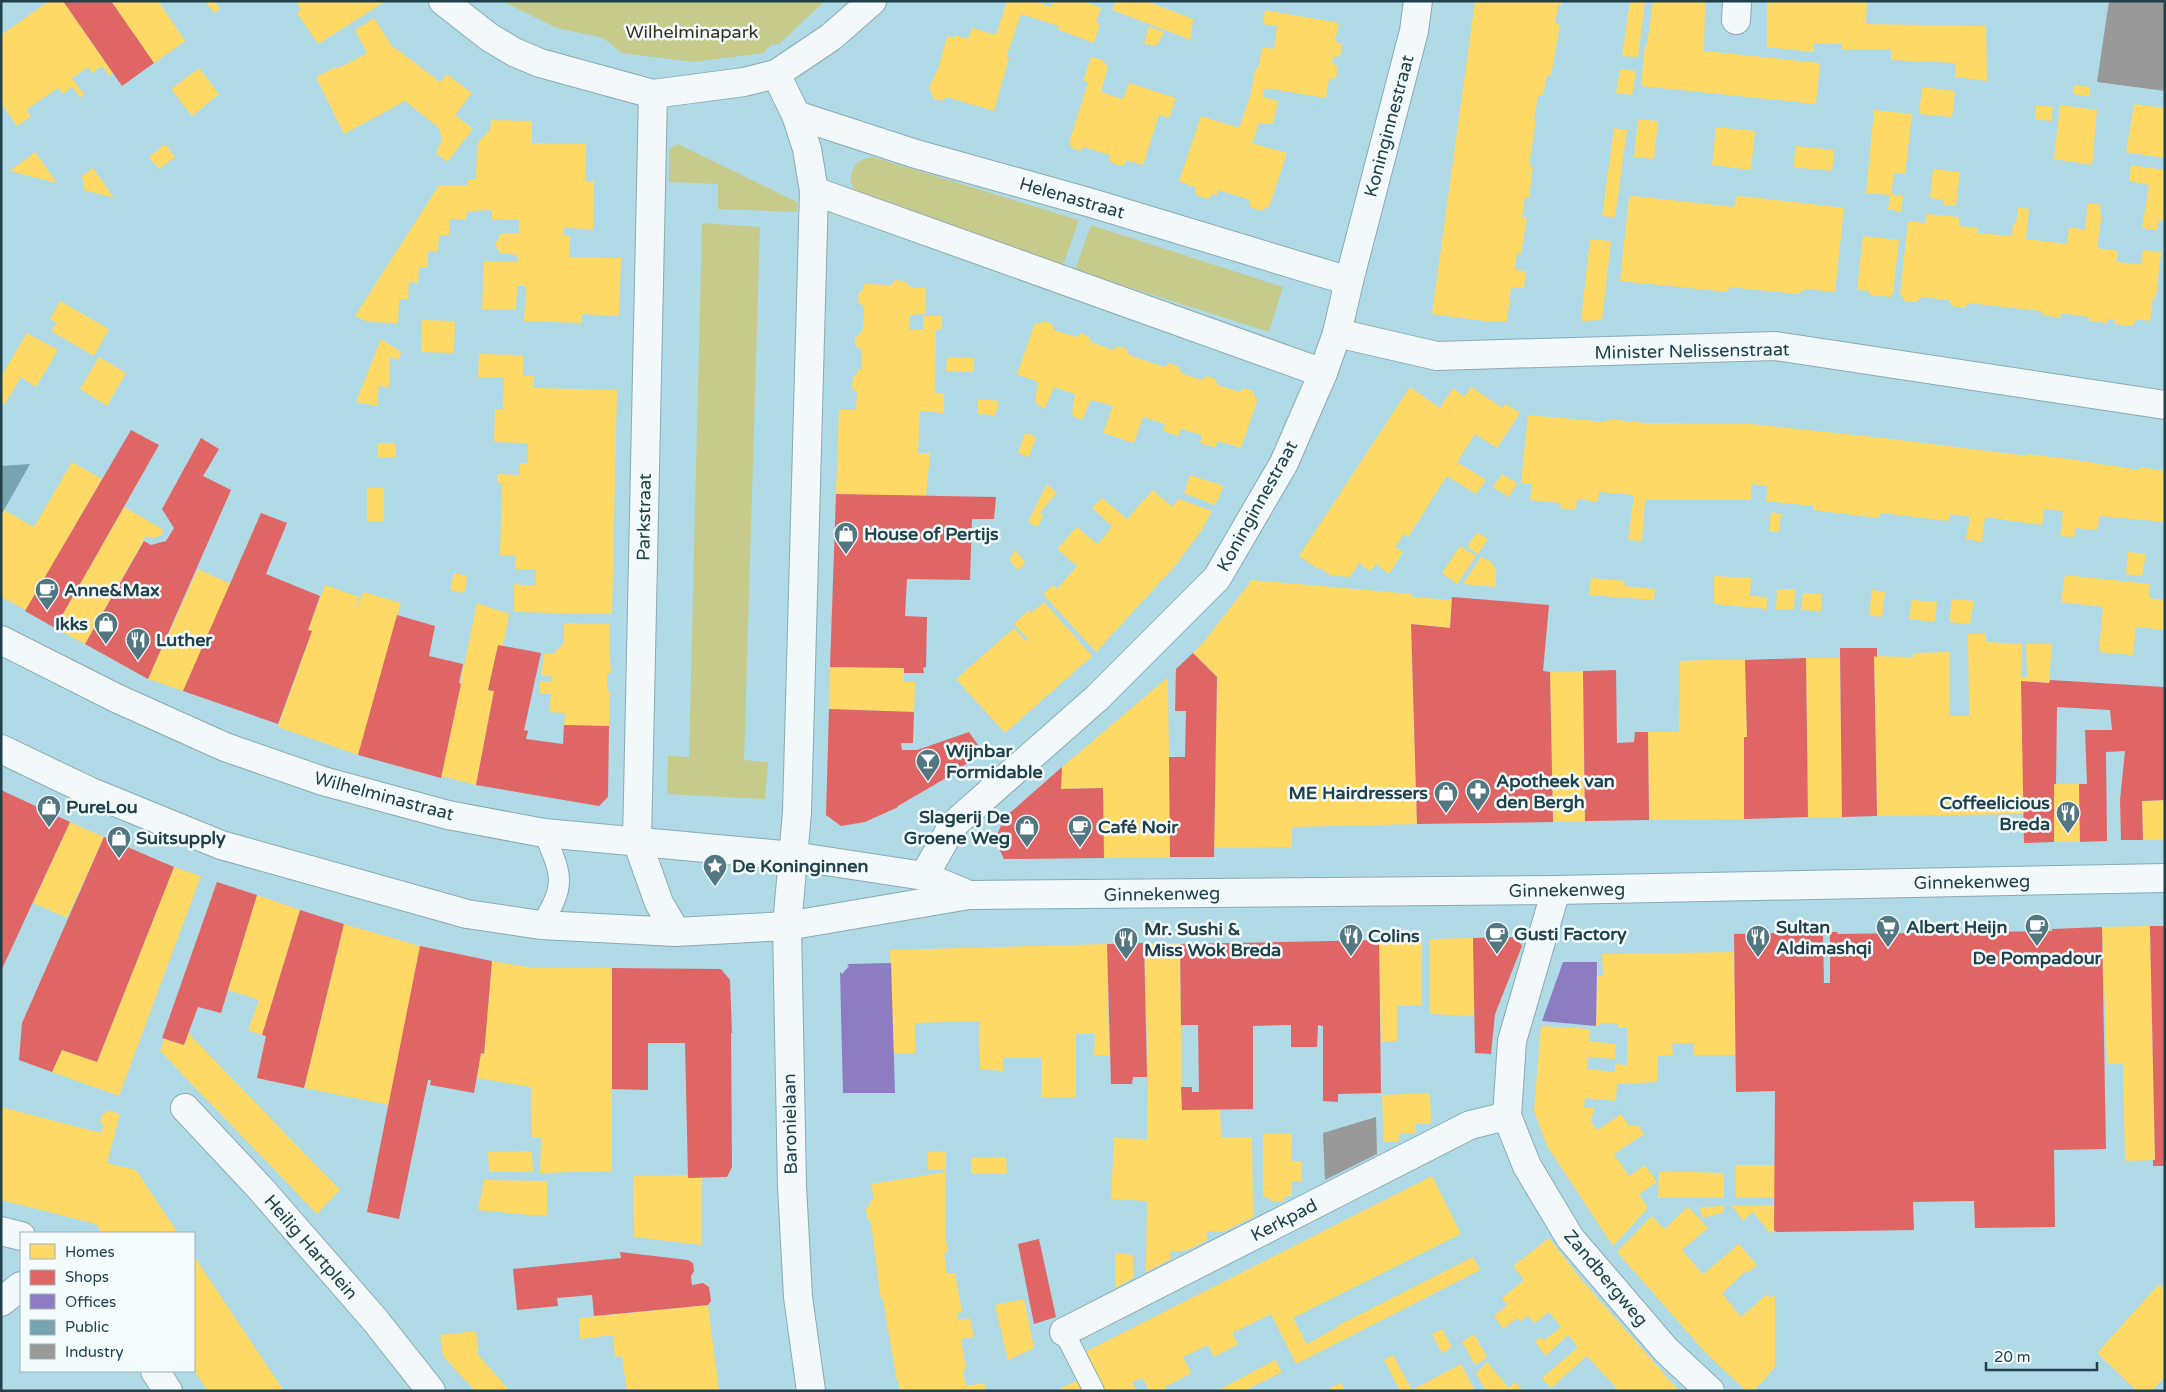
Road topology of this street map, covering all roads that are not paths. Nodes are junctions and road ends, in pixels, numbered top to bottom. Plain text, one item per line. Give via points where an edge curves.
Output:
1 (442, 1) edge
2 (872, 1) edge
3 (1418, 1) edge
4 (776, 74) junction
5 (653, 94) junction
6 (796, 114) junction
7 (814, 190) junction
8 (1349, 281) junction
9 (1337, 334) junction
10 (1323, 372) junction
11 (2165, 405) edge
12 (1, 640) edge
13 (1, 749) edge
14 (544, 833) junction
15 (637, 841) junction
16 (793, 856) junction
17 (924, 876) junction
18 (2165, 878) edge
19 (1556, 890) junction
20 (970, 895) junction
21 (541, 926) junction
22 (786, 926) junction
23 (676, 932) junction
24 (185, 1108) dead end
25 (1506, 1116) junction
26 (1, 1231) edge
27 (20, 1236) edge
28 (20, 1287) edge
29 (1, 1302) edge
30 (1064, 1332) joint
31 (155, 1372) edge
32 (168, 1391) edge
33 (431, 1391) edge
34 (811, 1391) edge
35 (1094, 1391) edge
36 (1710, 1391) edge

1 - 5 street via 514,52 540,63
2 - 4 street via 831,37
3 - 8 street, Koninginnestraat via 1414,31
4 - 5 street via 744,82
4 - 6 street
5 - 15 street, Parkstraat
6 - 7 street via 807,148
6 - 8 street, Helenastraat via 916,154
7 - 10 street
7 - 16 street via 797,812
8 - 9 street, Koninginnestraat
9 - 10 street, Koninginnestraat
9 - 11 street, Minister Nelissenstraat via 1437,356 1775,346
10 - 17 street, Koninginnestraat via 1284,464 1217,578 1097,698 953,824
12 - 14 street, Wilhelminastraat via 116,698 225,747 323,781 448,815
13 - 21 street via 90,792 221,845 467,914
14 - 15 street, Wilhelminastraat
14 - 21 lane via 560,882 554,906
15 - 16 street, Wilhelminastraat
15 - 23 street, Parkstraat via 659,903
16 - 17 street, Ginnekenweg
16 - 22 street, Baronielaan
17 - 20 street, Ginnekenweg
18 - 19 street, Ginnekenweg
19 - 20 street, Ginnekenweg
19 - 25 street, Zandbergweg via 1512,1041
20 - 22 street, Ginnekenweg
21 - 23 street
22 - 23 street
22 - 34 street, Baronielaan via 792,1186 798,1297
24 - 33 street, Heilig Hartplein via 375,1320
25 - 30 street, Kerkpad via 1470,1125
25 - 36 street, Zandbergweg via 1527,1166 1570,1238 1666,1350
26 - 27 street
28 - 29 street
30 - 35 lane
31 - 32 street

